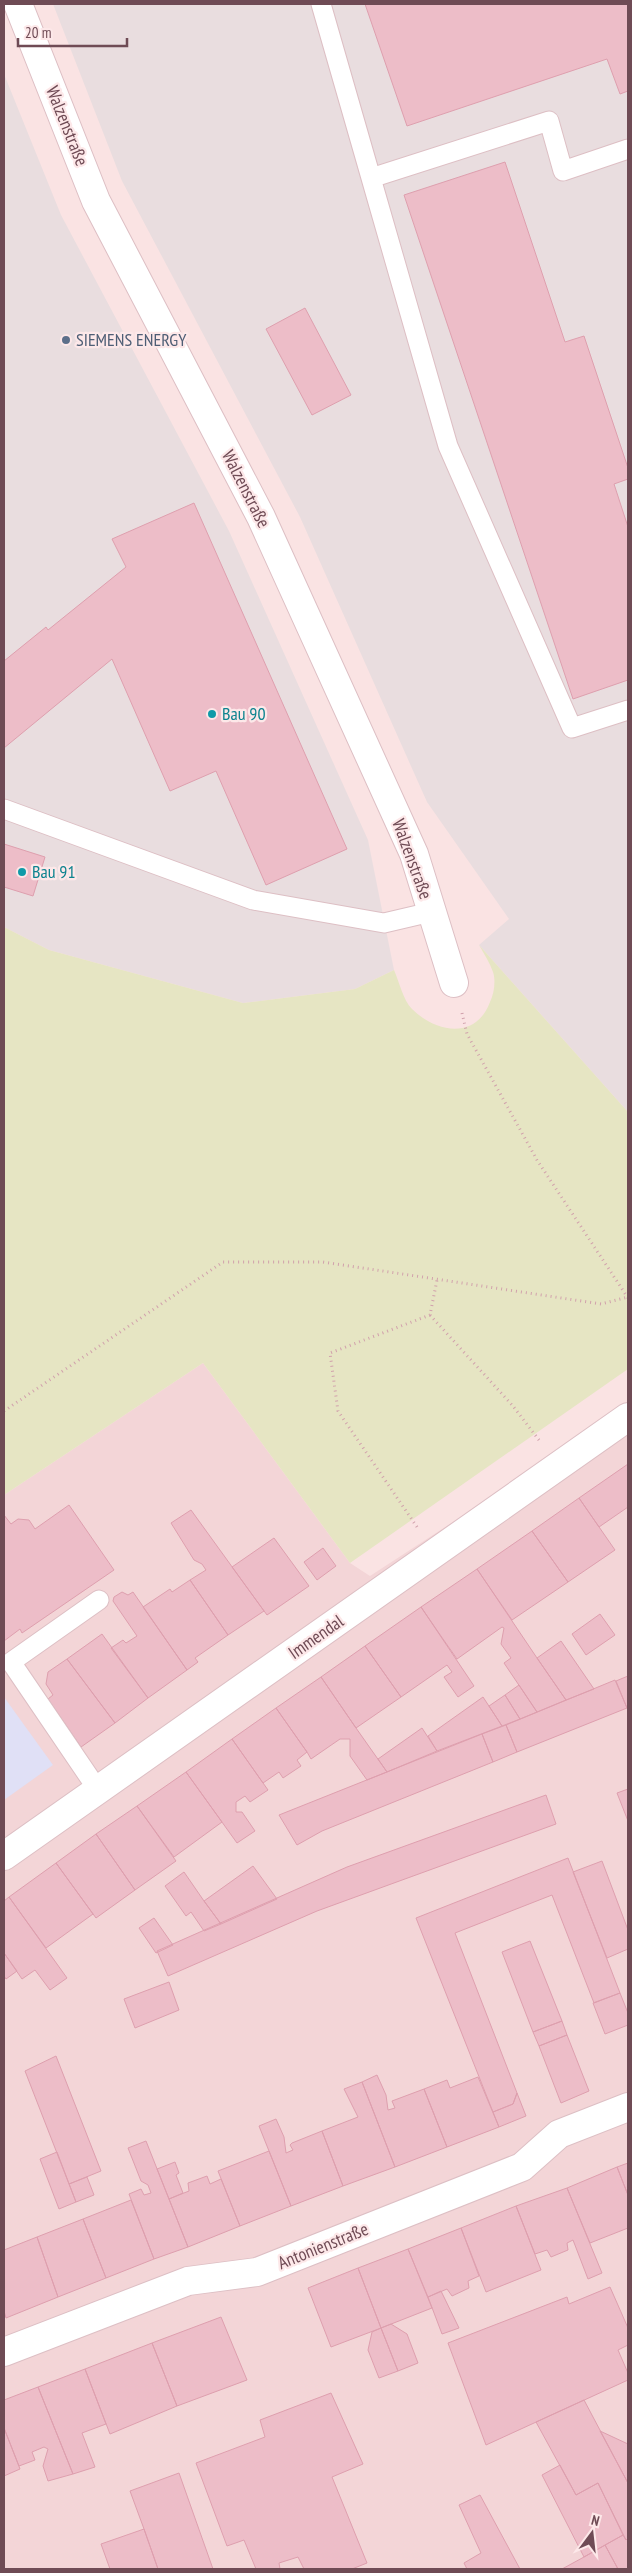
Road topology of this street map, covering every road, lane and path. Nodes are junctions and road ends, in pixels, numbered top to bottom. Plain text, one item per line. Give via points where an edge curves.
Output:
1 (18, 4) edge
2 (321, 4) edge
3 (628, 149) edge
4 (371, 178) junction
5 (628, 710) edge
6 (4, 809) edge
7 (431, 912) junction
8 (454, 983) joint
9 (438, 1280) junction
10 (628, 1298) edge
11 (430, 1315) junction
12 (4, 1411) edge
13 (628, 1417) edge
14 (539, 1441) dead end
15 (417, 1528) dead end
16 (99, 1600) dead end
17 (98, 1790) junction
18 (4, 1856) edge
19 (628, 2107) edge
20 (4, 2352) edge

1 - 7 street, Walzenstraße via 96,201 261,518 414,854
2 - 4 lane
3 - 4 lane via 563,170 549,121
4 - 5 lane via 448,446 572,728
6 - 7 lane via 253,900 384,923
7 - 8 street, Walzenstraße
8 - 10 path via 467,1034 528,1143
9 - 10 path via 601,1304
9 - 11 path
9 - 12 path via 323,1262 223,1262
11 - 14 path via 513,1406
11 - 15 path via 330,1353 338,1412
13 - 17 street, Immendal
16 - 17 lane via 11,1662
17 - 18 street, Immendal
19 - 20 street, Antonienstraße via 559,2134 522,2168 258,2272 188,2281

